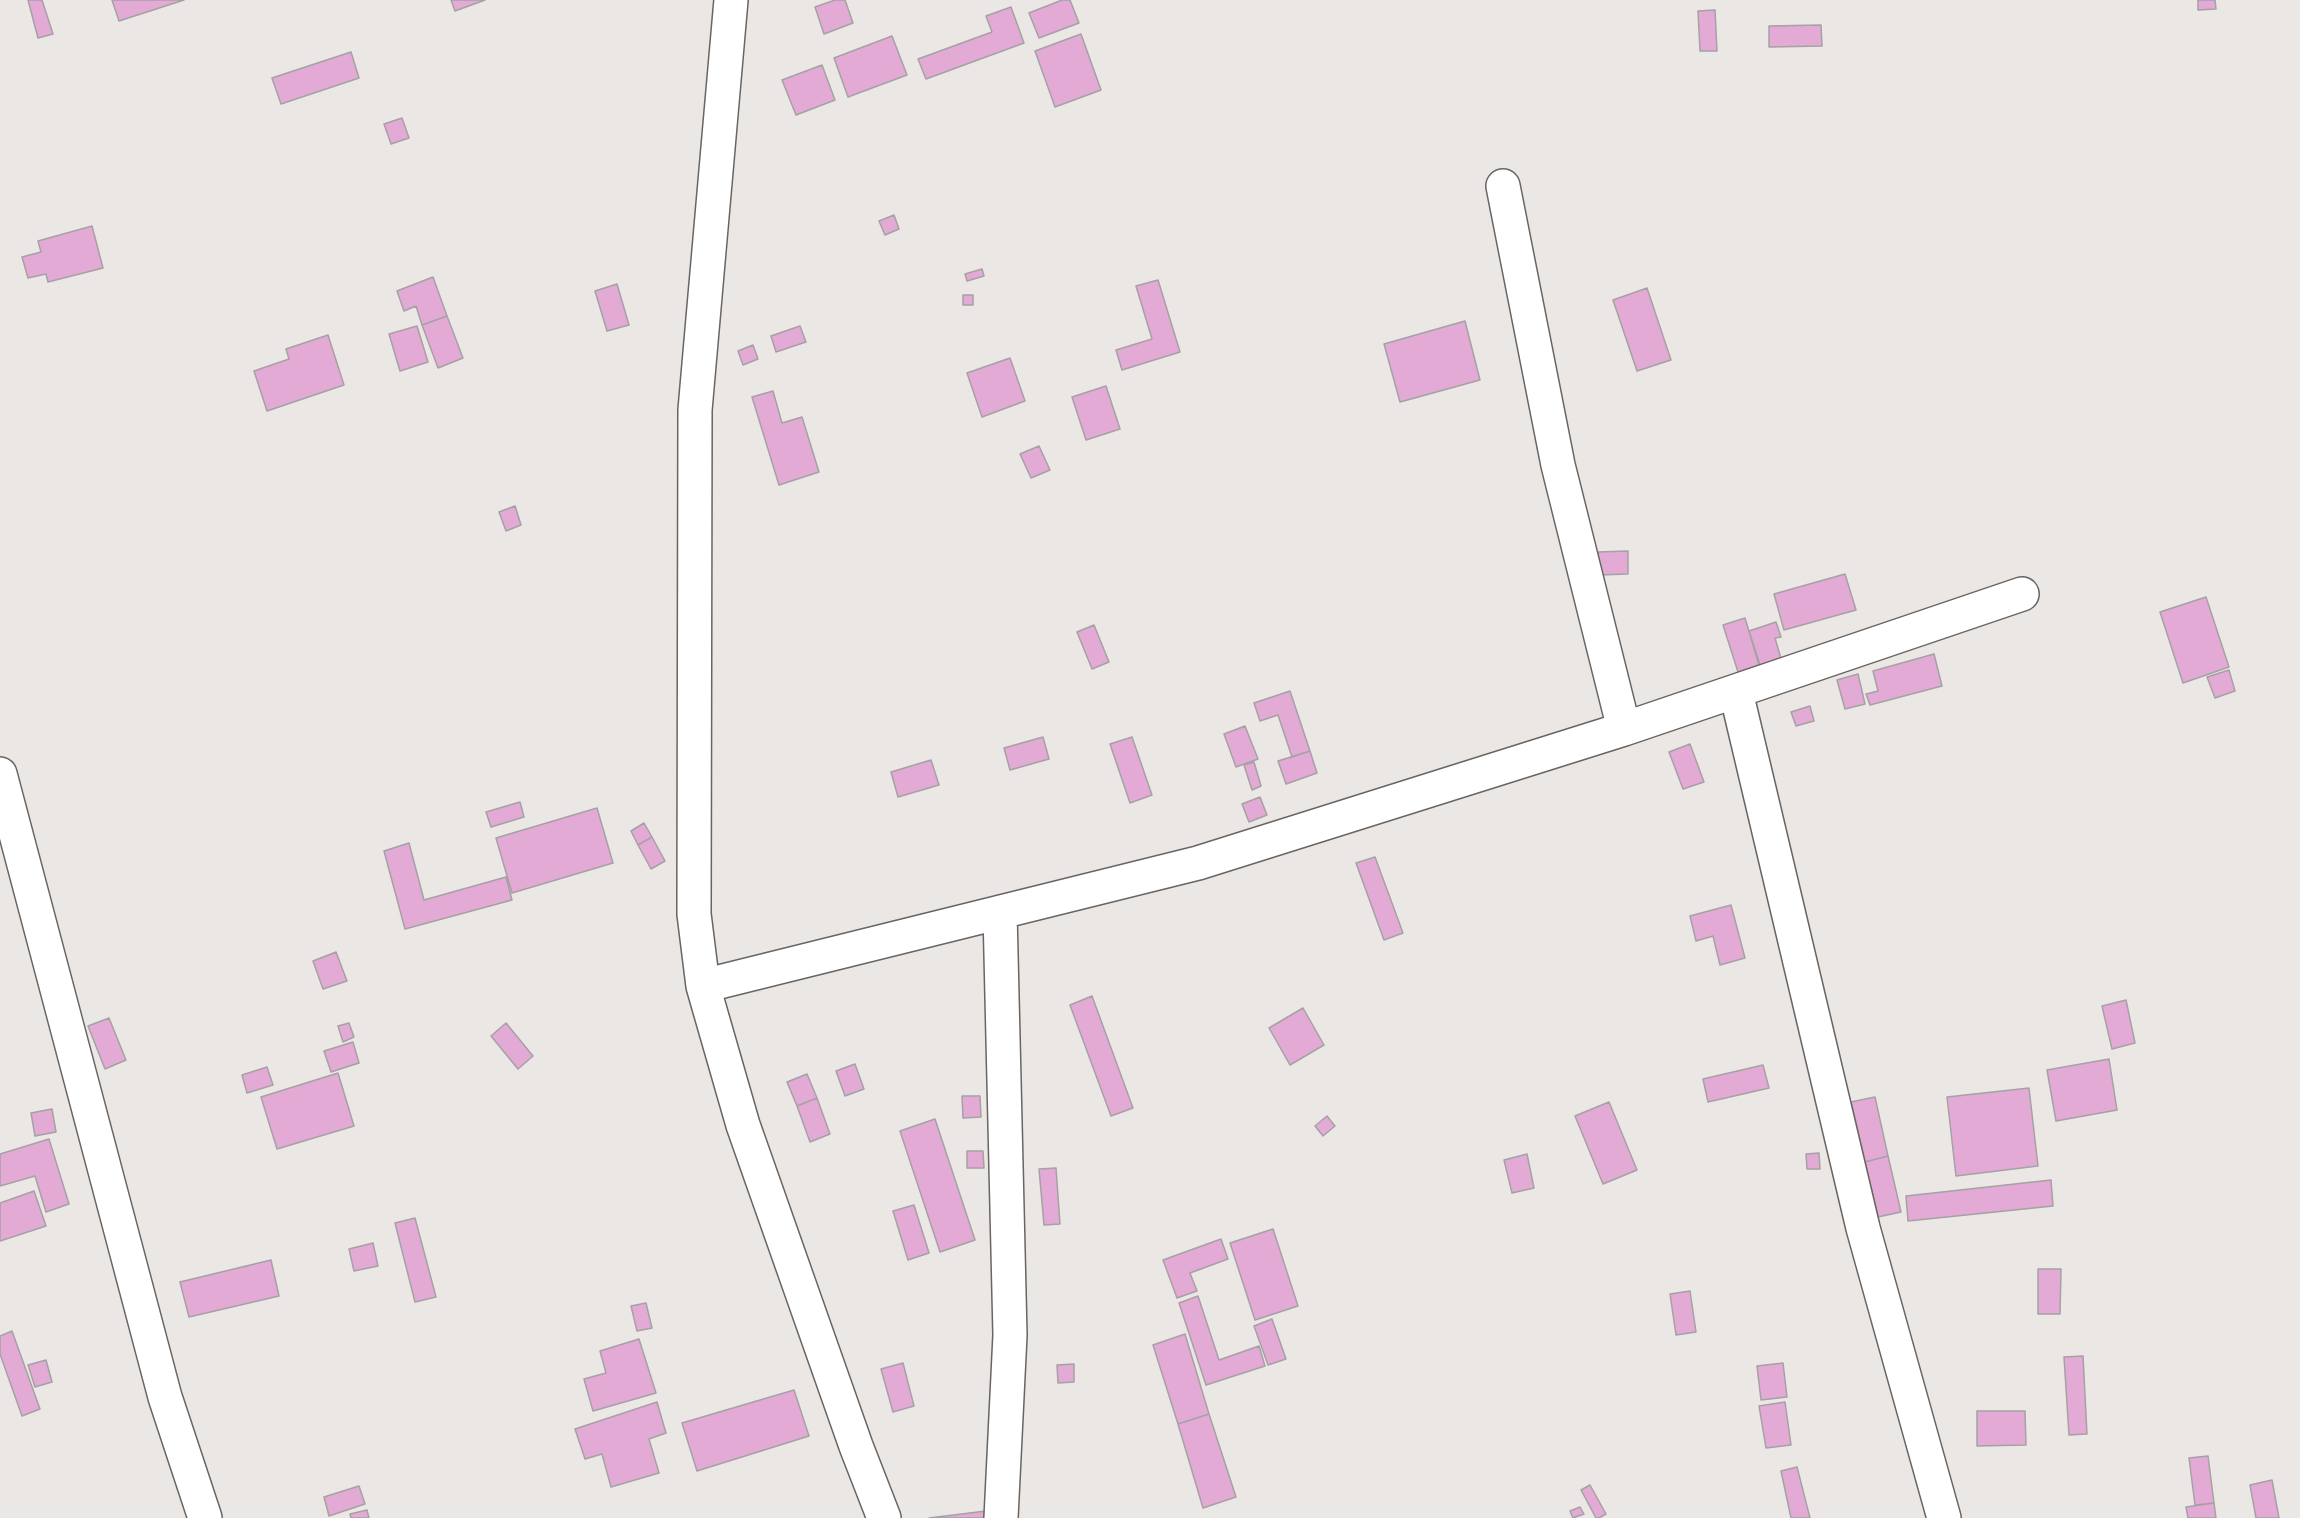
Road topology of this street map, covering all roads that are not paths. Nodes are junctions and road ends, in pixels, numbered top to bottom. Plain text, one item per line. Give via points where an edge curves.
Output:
1 (731, 0) edge
2 (1503, 186) dead end
3 (2022, 594) dead end
4 (1736, 692) junction
5 (1624, 729) junction
6 (0, 774) edge
7 (1000, 912) junction
8 (703, 986) junction
9 (205, 1518) edge
10 (884, 1518) edge
11 (1000, 1518) edge
12 (1944, 1518) edge

1 - 8 street via 695,410 693,914
2 - 5 street via 1558,465
3 - 4 street
4 - 5 street
4 - 12 street via 1863,1228
5 - 7 street via 1198,863
6 - 9 street via 165,1397
7 - 8 street
7 - 11 street via 1010,1335
8 - 10 street via 743,1125

